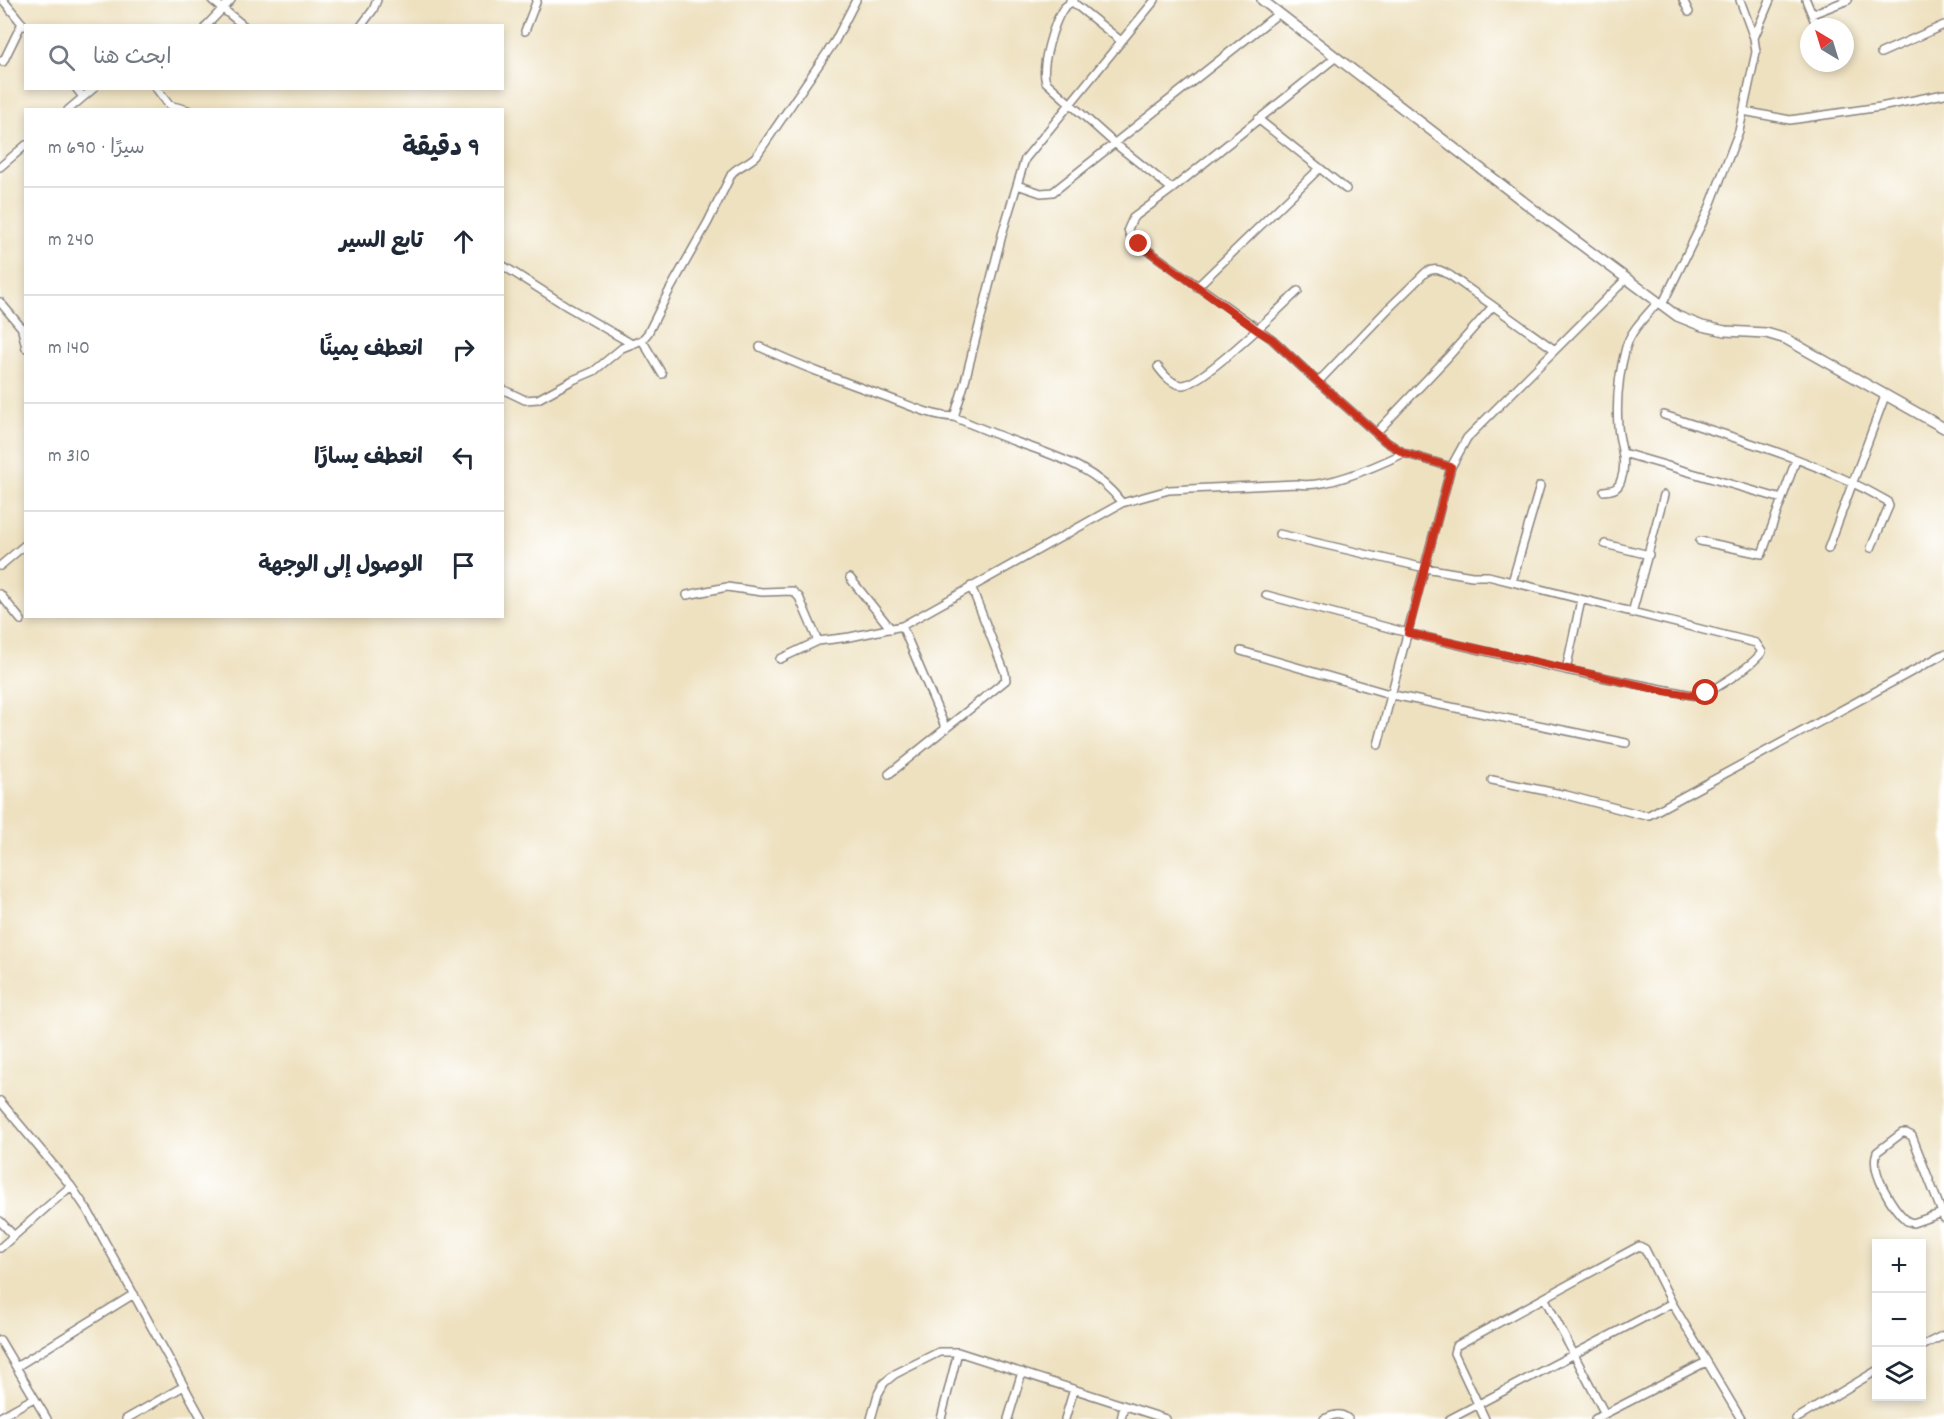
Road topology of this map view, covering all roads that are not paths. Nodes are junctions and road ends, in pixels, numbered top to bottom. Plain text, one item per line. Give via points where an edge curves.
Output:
1 (1, 0) edge
2 (212, 0) edge
3 (231, 0) edge
4 (377, 0) edge
5 (537, 0) edge
6 (856, 0) edge
7 (1155, 0) edge
8 (1262, 0) edge
9 (1683, 0) edge
10 (1740, 0) edge
11 (1770, 0) edge
12 (1806, 0) edge
13 (1848, 0) edge
14 (1072, 1) edge
15 (223, 8) junction
16 (1689, 12) dead end
17 (1279, 13) junction
18 (1812, 14) junction
19 (1814, 18) edge
20 (208, 24) edge
21 (242, 24) edge
22 (362, 24) edge
23 (24, 25) edge
24 (1944, 25) edge
25 (525, 31) dead end
26 (1754, 38) junction
27 (1121, 41) junction
28 (1881, 53) dead end
29 (1336, 57) junction
30 (0, 61) edge
31 (78, 90) edge
32 (92, 90) edge
33 (158, 90) edge
34 (1944, 94) edge
35 (83, 97) junction
36 (1070, 105) junction
37 (70, 108) edge
38 (180, 108) edge
39 (1743, 111) junction
40 (1258, 120) junction
41 (1113, 142) junction
42 (24, 147) edge
43 (0, 167) edge
44 (1320, 168) junction
45 (1017, 184) junction
46 (1172, 189) junction
47 (1346, 189) dead end
48 (504, 266) edge
49 (1626, 279) junction
50 (1197, 287) junction
51 (1298, 291) dead end
52 (0, 302) edge
53 (1660, 304) junction
54 (1493, 306) junction
55 (1257, 330) junction
56 (24, 332) edge
57 (642, 340) junction
58 (632, 344) junction
59 (760, 346) dead end
60 (1555, 350) junction
61 (1158, 367) dead end
62 (662, 374) dead end
63 (1318, 382) junction
64 (504, 390) edge
65 (1886, 396) junction
66 (1664, 415) dead end
67 (954, 417) junction
68 (1944, 428) edge
69 (1376, 433) junction
70 (1404, 453) junction
71 (1623, 453) junction
72 (1796, 460) junction
73 (1451, 467) junction
74 (1854, 482) junction
75 (1540, 486) dead end
76 (1604, 491) dead end
77 (1664, 495) dead end
78 (1782, 499) junction
79 (1122, 503) junction
80 (1279, 534) dead end
81 (1700, 541) dead end
82 (1605, 544) dead end
83 (24, 546) edge
84 (1871, 548) dead end
85 (1828, 549) dead end
86 (1649, 555) junction
87 (0, 566) edge
88 (1425, 568) junction
89 (850, 578) dead end
90 (1512, 582) junction
91 (971, 586) junction
92 (0, 594) edge
93 (687, 595) dead end
94 (1266, 595) dead end
95 (1581, 600) junction
96 (1632, 613) junction
97 (21, 620) dead end
98 (902, 626) junction
99 (891, 628) junction
100 (1408, 633) junction
101 (818, 641) junction
102 (1241, 651) dead end
103 (1944, 654) edge
104 (780, 659) dead end
105 (1566, 670) junction
106 (1392, 695) junction
107 (946, 729) junction
108 (1626, 743) dead end
109 (1378, 745) dead end
110 (889, 774) dead end
111 (1492, 780) dead end
112 (0, 1101) edge
113 (71, 1186) junction
114 (1943, 1216) edge
115 (0, 1221) edge
116 (14, 1236) junction
117 (0, 1248) edge
118 (134, 1294) junction
119 (1545, 1299) junction
120 (1672, 1303) junction
121 (1944, 1335) edge
122 (0, 1340) edge
123 (1926, 1344) edge
124 (958, 1352) junction
125 (1574, 1354) junction
126 (1706, 1362) junction
127 (16, 1367) junction
128 (1022, 1372) junction
129 (1872, 1373) edge
130 (184, 1386) junction
131 (1074, 1389) junction
132 (34, 1398) junction
133 (1478, 1405) junction
134 (1124, 1406) junction
135 (1607, 1413) junction
136 (1333, 1417) edge
137 (0, 1418) edge
138 (47, 1419) edge
139 (126, 1419) edge
140 (202, 1419) edge
141 (871, 1419) edge
142 (940, 1419) edge
143 (1008, 1419) edge
144 (1065, 1419) edge
145 (1121, 1419) edge
146 (1166, 1419) edge
147 (1324, 1419) edge
148 (1348, 1419) edge
149 (1450, 1419) edge
150 (1485, 1419) edge
151 (1595, 1419) edge
152 (1614, 1419) edge
153 (1741, 1419) edge
154 (1796, 1419) edge

1 - 23 street
2 - 15 street
3 - 15 street
4 - 22 street
5 - 25 street
6 - 57 street via 835,42 757,155 732,173
7 - 27 street
8 - 17 street
9 - 16 street
10 - 26 street
11 - 26 street
12 - 18 street
13 - 18 street
14 - 27 street
14 - 36 street via 1064,7 1052,32 1044,76
15 - 20 street
15 - 21 street
17 - 29 street
17 - 41 street
18 - 19 street
23 - 30 street via 3,62
24 - 28 street
26 - 39 street via 1756,52
27 - 36 street
29 - 40 street
29 - 49 street
31 - 35 street
32 - 35 street
33 - 38 street via 169,105
34 - 39 street via 1790,120
35 - 37 street
36 - 41 street
36 - 45 street via 1025,159
39 - 53 street via 1708,211
40 - 44 street
40 - 46 street
41 - 45 street via 1053,192 1041,193
41 - 46 street
42 - 43 street
44 - 47 street
44 - 50 street
45 - 67 street
46 - 50 street via 1133,218 1128,229 1139,244
48 - 58 street
49 - 53 street
49 - 60 street
50 - 55 street
51 - 55 street
52 - 56 street
53 - 65 street via 1702,326 1786,339
53 - 71 street via 1635,329 1627,344 1619,380 1618,426
54 - 60 street
54 - 63 street via 1433,268
54 - 69 street
55 - 61 street via 1187,384 1168,380
55 - 63 street
57 - 58 street
57 - 62 street
58 - 64 street via 594,371 538,399 525,400
59 - 67 street via 898,402
60 - 73 street via 1467,438
63 - 69 street
65 - 68 street
65 - 74 street
66 - 72 street
67 - 79 street via 1079,466 1113,491
69 - 70 street
70 - 73 street
70 - 79 street via 1376,467 1310,486 1169,490
71 - 76 street via 1619,486
71 - 78 street
72 - 74 street
72 - 78 street
73 - 88 street
74 - 84 street via 1889,503
74 - 85 street
75 - 90 street
77 - 86 street
78 - 81 street via 1762,554
79 - 91 street
80 - 88 street
82 - 86 street
83 - 87 street
86 - 96 street
88 - 90 street
88 - 100 street
89 - 99 street
90 - 95 street
91 - 98 street
91 - 107 street via 1006,680
92 - 97 street
93 - 101 street via 728,587 792,591 799,597
94 - 100 street
95 - 96 street
95 - 105 street
96 - 105 street via 1756,643 1762,652 1738,672 1697,696
98 - 99 street
98 - 107 street
99 - 101 street
100 - 105 street
100 - 106 street
101 - 104 street
102 - 106 street
103 - 111 street via 1649,815
106 - 108 street
106 - 109 street
107 - 110 street
112 - 113 street
113 - 116 street
113 - 118 street via 102,1233
114 - 114 street via 1912,1136 1902,1133 1875,1156 1885,1191 1907,1221
115 - 116 street
116 - 117 street
118 - 127 street
118 - 130 street
119 - 120 street via 1639,1246 1646,1249
119 - 125 street
119 - 133 street via 1454,1349
120 - 125 street
120 - 126 street
121 - 123 street
122 - 127 street
124 - 128 street
124 - 141 street via 939,1352 895,1374 878,1394
124 - 142 street
125 - 133 street
125 - 135 street
126 - 135 street
126 - 153 street
127 - 132 street
128 - 131 street
128 - 143 street
129 - 154 street
130 - 139 street
130 - 140 street
131 - 134 street
131 - 144 street
132 - 137 street
132 - 138 street
133 - 149 street
133 - 150 street
134 - 145 street
134 - 146 street
135 - 151 street
135 - 152 street
136 - 147 street
136 - 148 street via 1341,1414

